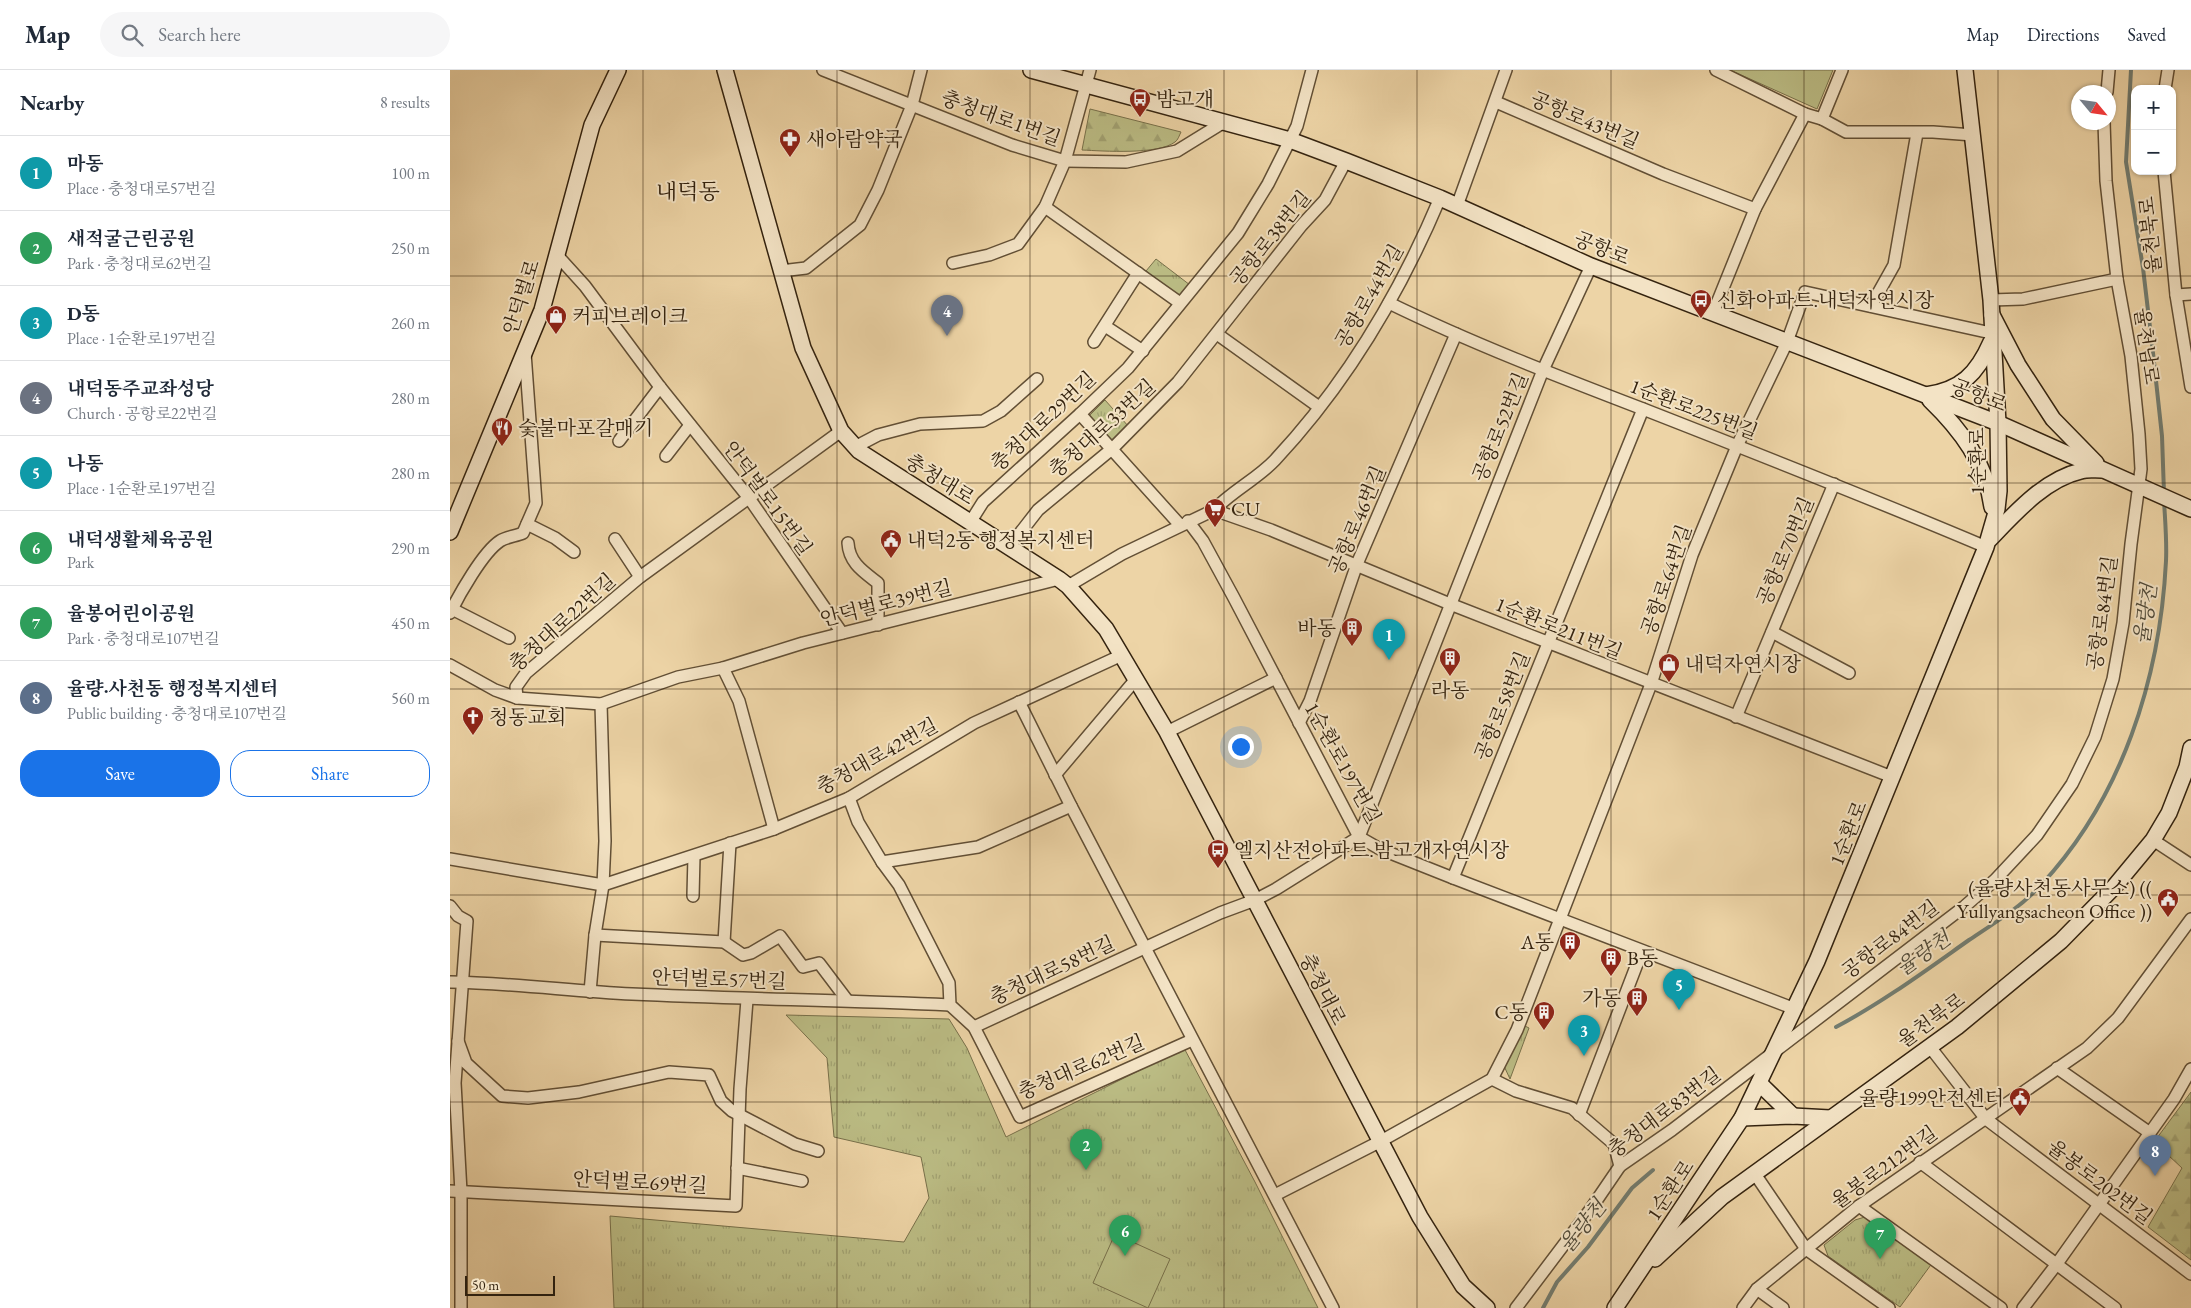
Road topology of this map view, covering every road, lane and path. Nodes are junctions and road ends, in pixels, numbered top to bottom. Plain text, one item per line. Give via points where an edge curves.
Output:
1 (623, 70) edge
2 (725, 70) edge
3 (823, 70) edge
4 (921, 70) edge
5 (1032, 70) edge
6 (1090, 70) edge
7 (1312, 70) edge
8 (1506, 70) edge
9 (1716, 70) edge
10 (1842, 70) edge
11 (1965, 70) edge
12 (2109, 70) edge
13 (2168, 70) edge
14 (614, 74) edge
15 (1085, 85) junction
16 (2108, 85) edge
17 (2166, 85) edge
18 (1496, 102) junction
19 (912, 105) junction
20 (1805, 114) junction
21 (1822, 118) junction
22 (1224, 122) junction
23 (2104, 130) edge
24 (1917, 133) junction
25 (1973, 135) junction
26 (1290, 140) junction
27 (1065, 161) junction
28 (1346, 161) junction
29 (2164, 175) edge
30 (1440, 198) junction
31 (1457, 206) junction
32 (1045, 207) junction
33 (1755, 209) junction
34 (556, 254) junction
35 (953, 263) dead end
36 (1591, 266) junction
37 (781, 271) junction
38 (1138, 273) junction
39 (2117, 279) junction
40 (2191, 294) edge
41 (2176, 295) junction
42 (1180, 303) junction
43 (1389, 303) junction
44 (1871, 306) junction
45 (1991, 307) junction
46 (1713, 313) junction
47 (1105, 326) junction
48 (1217, 334) junction
49 (1456, 334) junction
50 (1991, 336) junction
51 (1094, 342) dead end
52 (1787, 342) junction
53 (524, 350) junction
54 (1143, 350) junction
55 (1543, 370) junction
56 (1037, 379) dead end
57 (660, 387) junction
58 (2191, 387) edge
59 (1924, 395) junction
60 (1319, 407) junction
61 (1643, 409) junction
62 (1080, 414) junction
63 (1998, 423) junction
64 (690, 425) junction
65 (841, 431) junction
66 (619, 441) dead end
67 (855, 446) junction
68 (1737, 446) junction
69 (1112, 448) junction
70 (666, 456) dead end
71 (2102, 470) junction
72 (1834, 484) junction
73 (2144, 488) junction
74 (750, 498) junction
75 (2191, 509) edge
76 (1214, 510) junction
77 (971, 521) junction
78 (1184, 523) junction
79 (527, 524) junction
80 (450, 532) edge
81 (615, 539) dead end
82 (848, 543) dead end
83 (1987, 544) junction
84 (1010, 546) junction
85 (574, 552) dead end
86 (1357, 564) junction
87 (640, 577) junction
88 (1064, 582) junction
89 (1450, 604) junction
90 (452, 605) edge
91 (878, 626) junction
92 (1772, 632) junction
93 (842, 633) junction
94 (509, 638) dead end
95 (1548, 643) junction
96 (1122, 656) junction
97 (450, 665) edge
98 (723, 668) junction
99 (1849, 673) dead end
100 (1276, 678) junction
101 (1136, 679) junction
102 (1651, 684) junction
103 (518, 698) junction
104 (1019, 702) junction
105 (601, 704) junction
106 (1736, 717) junction
107 (1299, 723) junction
108 (1167, 732) junction
109 (2191, 748) edge
110 (2189, 768) edge
111 (1055, 775) junction
112 (1892, 777) junction
113 (849, 798) junction
114 (1071, 806) junction
115 (774, 829) junction
116 (1358, 837) junction
117 (2153, 840) junction
118 (730, 843) junction
119 (694, 856) junction
120 (450, 859) edge
121 (882, 862) junction
122 (2191, 865) edge
123 (1453, 878) junction
124 (603, 886) junction
125 (693, 896) dead end
126 (1256, 900) junction
127 (450, 906) edge
128 (1560, 919) junction
129 (2191, 919) edge
130 (595, 935) junction
131 (724, 942) junction
132 (1145, 947) junction
133 (1642, 951) junction
134 (456, 982) edge
135 (590, 992) junction
136 (747, 1000) junction
137 (846, 1000) junction
138 (950, 1005) junction
139 (1795, 1009) junction
140 (974, 1027) junction
141 (1192, 1040) junction
142 (458, 1041) junction
143 (1930, 1047) junction
144 (1774, 1052) junction
145 (2058, 1068) junction
146 (2191, 1068) edge
147 (1492, 1079) junction
148 (1760, 1083) junction
149 (740, 1114) junction
150 (1579, 1115) junction
151 (1793, 1116) junction
152 (1742, 1118) junction
153 (1830, 1118) junction
154 (1986, 1119) junction
155 (2150, 1132) junction
156 (1381, 1141) junction
157 (818, 1151) dead end
158 (1920, 1162) junction
159 (1620, 1166) junction
160 (737, 1168) junction
161 (1755, 1174) junction
162 (802, 1181) dead end
163 (455, 1192) edge
164 (1274, 1194) junction
165 (2098, 1204) junction
166 (1859, 1206) junction
167 (1806, 1249) junction
168 (2056, 1265) junction
169 (2191, 1274) edge
170 (1637, 1275) junction
171 (1757, 1289) junction
172 (2113, 1307) edge
173 (460, 1308) edge
174 (1333, 1308) edge
175 (1488, 1308) edge
176 (1516, 1308) edge
177 (1615, 1308) edge
178 (1743, 1308) edge
179 (1783, 1308) edge
180 (1889, 1308) edge
181 (2002, 1308) edge
182 (2024, 1308) edge

1 - 14 street, 안덕벌로
2 - 37 street, 충청대로
3 - 19 street, 충청대로1번길
4 - 19 street
5 - 15 street, 공항로
6 - 15 street
7 - 26 street, 충청대로29번길
8 - 18 street
9 - 20 street
10 - 21 street
11 - 25 street, 1순환로
12 - 16 street
13 - 17 street
14 - 34 street, 안덕벌로 via 592,125
15 - 22 street, 공항로
15 - 27 street
18 - 31 street
18 - 33 street, 공항로43번길 via 1658,172
19 - 27 street, 충청대로1번길 via 1012,145
19 - 37 street via 878,190 860,225 806,268
20 - 21 street
20 - 33 street
21 - 24 street via 1846,132
22 - 26 street, 공항로
22 - 27 street, 충청대로1번길 via 1177,151 1126,162
23 - 39 street, 율천남로 via 2106,181
24 - 25 street
24 - 44 street via 1894,265
25 - 45 street, 1순환로
26 - 28 street, 공항로
26 - 42 street, 충청대로29번길 via 1238,233
27 - 32 street
28 - 30 street, 공항로
28 - 48 street, 공항로38번길 via 1325,200
29 - 41 street, 율천북로
30 - 31 street, 공항로
30 - 43 street, 공항로44번길 via 1417,253
31 - 36 street, 공항로
32 - 35 street via 1018,244
32 - 38 street
33 - 46 street
34 - 53 street, 안덕벌로 via 542,310
34 - 57 street, 안덕벌로15번길 via 585,286
36 - 46 street, 공항로
36 - 55 street, 공항로52번길
37 - 65 street, 충청대로 via 804,348
38 - 42 street
38 - 47 street
39 - 45 street
39 - 73 street, 율천남로 via 2131,356
40 - 41 street, 율천북로
41 - 58 street, 율천북로
42 - 54 street, 충청대로29번길
43 - 49 street, 1순환로225번길
43 - 60 street, 공항로44번길 via 1352,364
44 - 50 street
44 - 52 street via 1805,292
45 - 50 street, 1순환로
45 - 71 street via 2018,365 2053,419
46 - 52 street, 공항로
47 - 51 street
47 - 54 street
48 - 60 street
48 - 69 street, 충청대로33번길 via 1178,382
49 - 55 street, 1순환로225번길
49 - 86 street, 공항로46번길
50 - 59 street via 1974,372 1951,389
50 - 63 street, 1순환로
52 - 59 street, 공항로
52 - 68 street, 공항로64번길
53 - 79 street via 536,503
53 - 80 street, 안덕벌로
54 - 62 street, 충청대로29번길
55 - 61 street, 1순환로225번길
55 - 89 street, 공항로52번길
56 - 67 street via 1001,411 983,421 920,424 878,435
57 - 64 street, 안덕벌로15번길
57 - 66 street
59 - 63 street, 공항로
59 - 83 street via 1954,425 1980,464 1992,509
60 - 76 street, 공항로44번길 via 1274,461
61 - 68 street, 1순환로225번길
61 - 95 street, 공항로58번길
62 - 69 street, 1순환로197번길
62 - 77 street, 충청대로29번길 via 983,502
63 - 71 street, 공항로
63 - 83 street, 1순환로 via 1999,491
64 - 70 street
64 - 74 street, 안덕벌로15번길
65 - 67 street, 충청대로
65 - 74 street, 충청대로22번길
67 - 77 street, 충청대로
68 - 72 street, 1순환로225번길
68 - 102 street, 공항로64번길 via 1692,555
69 - 78 street, 1순환로197번길
69 - 84 street, 충청대로33번길 via 1038,510
71 - 73 street, 공항로
71 - 83 street via 2082,470 2055,482 2016,513
72 - 83 street, 1순환로225번길
72 - 92 street, 공항로70번길
73 - 75 street, 공항로
73 - 144 street, 공항로84번길 via 2131,544 2123,624 2113,680 2095,737 2072,784 2037,835 1995,880
74 - 87 street, 충청대로22번길
74 - 93 street, 안덕벌로15번길
76 - 78 street, 안덕벌로39번길
76 - 86 street, 1순환로211번길
77 - 84 street, 충청대로
78 - 88 street, 안덕벌로39번길
78 - 100 street, 1순환로197번길 via 1203,541
79 - 85 street
79 - 90 street via 523,534 500,541 480,563
81 - 87 street, 충청대로22번길
82 - 91 street via 857,566 878,584
83 - 112 street, 1순환로
84 - 88 street, 충청대로
86 - 89 street, 1순환로211번길
86 - 107 street, 공항로46번길 via 1310,701
87 - 103 street, 충청대로22번길 via 526,673 516,687
88 - 91 street, 안덕벌로39번길
88 - 96 street, 충청대로 via 1106,629
89 - 95 street, 1순환로211번길
89 - 116 street, 공항로52번길
90 - 94 street
91 - 93 street, 안덕벌로39번길
92 - 99 street, 공항로70번길
92 - 106 street, 공항로70번길
93 - 98 street, 안덕벌로39번길
95 - 102 street, 1순환로211번길
95 - 123 street, 공항로58번길
96 - 101 street, 충청대로
96 - 104 street, 충청대로42번길
97 - 103 street, 안덕벌로39번길 via 495,690
98 - 105 street, 안덕벌로39번길 via 678,677
98 - 115 street via 739,702
100 - 107 street, 1순환로197번길
100 - 108 street
101 - 108 street, 충청대로
101 - 111 street
102 - 106 street, 1순환로211번길
102 - 128 street, 공항로64번길
103 - 105 street, 안덕벌로39번길
104 - 111 street
104 - 113 street, 충청대로42번길 via 974,723
105 - 124 street
106 - 112 street, 1순환로211번길
107 - 116 street, 1순환로197번길
108 - 126 street, 충청대로
109 - 110 street, 율천북로
110 - 117 street, 율천북로
111 - 114 street
112 - 139 street, 1순환로
113 - 115 street, 충청대로42번길
113 - 121 street via 858,822
114 - 121 street via 978,848
114 - 132 street, 충청대로58번길
115 - 118 street, 충청대로42번길
116 - 123 street, 1순환로197번길
116 - 126 street, 충청대로58번길
117 - 122 street
117 - 143 street, 율천북로 via 2114,887 2061,941 2010,986
118 - 119 street, 충청대로42번길
118 - 131 street
119 - 124 street, 충청대로42번길
119 - 125 street
120 - 124 street
121 - 138 street via 899,885 949,983
123 - 128 street, 1순환로197번길
124 - 130 street
126 - 132 street, 충청대로58번길
126 - 156 street, 충청대로
127 - 134 street via 467,921
128 - 133 street, 1순환로197번길
128 - 147 street, 공항로64번길 via 1517,1030
129 - 145 street via 2118,1018 2087,1048
130 - 131 street
130 - 135 street
131 - 137 street, 안덕벌로57번길 via 743,955 780,936 803,967 819,963
132 - 140 street, 충청대로58번길
132 - 141 street, 충청대로58번길
133 - 139 street, 1순환로197번길
133 - 150 street
134 - 135 street, 안덕벌로57번길
134 - 142 street
135 - 136 street, 안덕벌로57번길
136 - 137 street, 안덕벌로57번길
136 - 149 street, 안덕벌로69번길
137 - 138 street, 안덕벌로57번길
138 - 140 street, 충청대로62번길
139 - 144 street, 1순환로
140 - 141 street, 충청대로62번길 via 1020,1117
141 - 164 street
142 - 149 street via 466,1063 502,1096 528,1098 579,1092 669,1072 692,1073 709,1075 721,1101
142 - 163 street
143 - 153 street, 율천북로
143 - 154 street, 율봉로202번길
144 - 148 street, 1순환로
144 - 159 street, 충청대로83번길
145 - 154 street
145 - 155 street
146 - 155 street
147 - 150 street via 1516,1091 1572,1108
147 - 156 street
148 - 151 street
148 - 152 street, 1순환로
149 - 157 street via 794,1144
149 - 160 street, 안덕벌로69번길
150 - 159 street via 1614,1144
151 - 152 street
151 - 153 street
152 - 170 street, 1순환로
153 - 161 street, 율천북로
154 - 158 street, 율봉로212번길
154 - 165 street, 율봉로202번길
155 - 165 street
156 - 164 street
156 - 175 street, 충청대로 via 1420,1217 1463,1286
158 - 166 street, 율봉로212번길
158 - 168 street
159 - 176 street, 충청대로83번길
160 - 162 street
160 - 163 street, 안덕벌로69번길 via 736,1206
161 - 167 street
161 - 170 street, 율천북로 via 1722,1197
163 - 173 street
164 - 174 street
165 - 168 street
165 - 169 street, 율봉로202번길
166 - 167 street, 율봉로212번길
166 - 181 street
167 - 171 street
167 - 180 street
168 - 172 street
168 - 182 street
170 - 177 street, 1순환로
171 - 178 street
171 - 179 street

